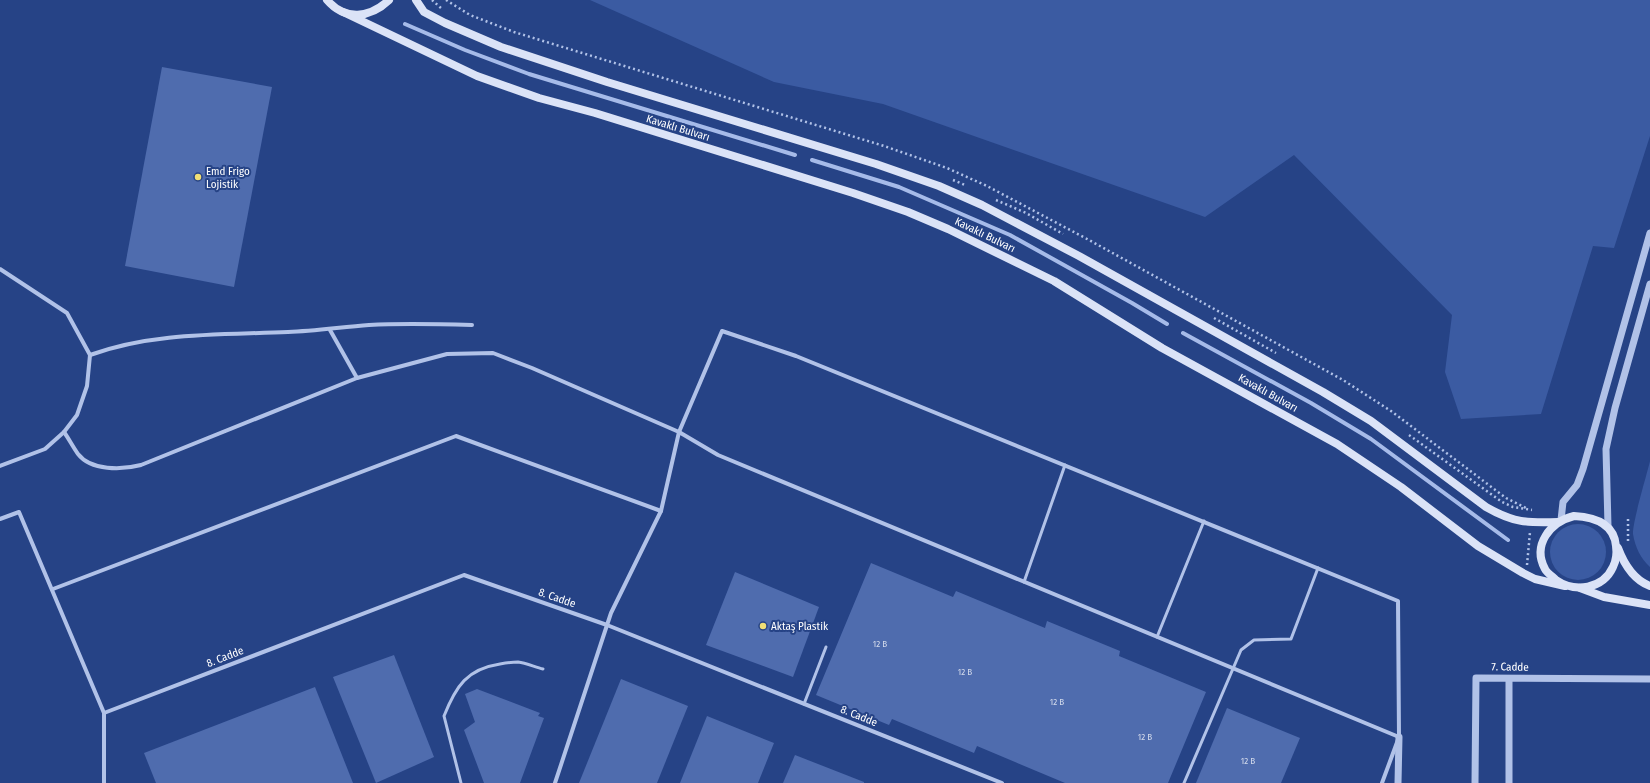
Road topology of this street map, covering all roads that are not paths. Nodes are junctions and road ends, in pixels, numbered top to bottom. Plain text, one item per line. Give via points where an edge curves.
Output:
1 (320, 0) edge
2 (389, 0) edge
3 (416, 0) edge
4 (329, 3) edge
5 (343, 12) junction
6 (1650, 233) edge
7 (0, 269) edge
8 (1650, 284) edge
9 (472, 325) dead end
10 (330, 330) junction
11 (90, 355) junction
12 (356, 378) junction
13 (64, 432) junction
14 (679, 432) junction
15 (1064, 465) junction
16 (0, 466) edge
17 (661, 510) junction
18 (0, 519) edge
19 (1204, 521) junction
20 (1560, 521) junction
21 (1608, 526) junction
22 (1616, 543) junction
23 (1318, 568) junction
24 (1024, 583) junction
25 (1565, 586) junction
26 (1650, 586) edge
27 (1579, 588) junction
28 (53, 589) junction
29 (1650, 605) edge
30 (607, 625) junction
31 (1156, 637) junction
32 (826, 647) dead end
33 (1232, 668) junction
34 (542, 669) dead end
35 (1509, 679) junction
36 (1650, 679) edge
37 (804, 704) junction
38 (104, 713) junction
39 (1399, 736) junction
40 (104, 783) edge
41 (461, 783) edge
42 (555, 783) edge
43 (1002, 783) edge
44 (1184, 783) edge
45 (1382, 783) edge
46 (1398, 783) edge
47 (1475, 783) edge
48 (1509, 783) edge

1 - 4 main road, Kavaklı Bulvarı
2 - 5 main road, Kavaklı Bulvarı via 368,14
3 - 20 main road, Kavaklı Bulvarı via 424,12 501,47 876,164 939,186 982,205 1080,256 1323,392 1371,421 1486,507 1506,518 1531,523
4 - 5 main road, Kavaklı Bulvarı
5 - 25 main road, Kavaklı Bulvarı via 491,81 539,98 853,193 948,229 1054,281 1162,348 1337,444 1401,487 1478,546 1523,573 1535,579
6 - 20 street via 1583,469 1577,485 1563,502
7 - 11 street via 67,313
8 - 21 street via 1614,408 1607,443
9 - 10 street via 369,325
10 - 11 street via 171,337 128,343
10 - 12 street
11 - 13 street via 87,386 77,415
12 - 13 street via 141,465 125,469 93,464 79,455
12 - 14 street via 447,354 493,353
13 - 16 street via 45,449
14 - 15 street via 722,331 796,356
14 - 17 street
14 - 24 street via 718,455
15 - 19 street
15 - 24 lane
17 - 28 street via 456,436
17 - 30 street
18 - 28 street via 19,512
19 - 23 street
19 - 31 lane
20 - 21 main road via 1574,516 1585,517
20 - 25 main road via 1545,536 1541,547 1546,571
21 - 22 main road
22 - 26 main road via 1621,557 1634,576
22 - 27 main road via 1615,564 1610,574 1602,582
23 - 33 lane via 1291,639 1254,640 1241,650
23 - 39 street via 1398,601
24 - 31 street
25 - 27 main road
27 - 29 main road via 1604,597
28 - 38 street
30 - 37 street, 8. Cadde
30 - 38 street, 8. Cadde via 464,575
30 - 42 street
31 - 33 street
32 - 37 lane
33 - 39 street
33 - 44 lane
34 - 41 lane via 519,662 508,663 479,669 464,680 444,716
35 - 36 street, 7. Cadde
35 - 47 street, 7. Cadde via 1476,678
35 - 48 street
37 - 43 street, 8. Cadde
38 - 40 street
39 - 45 street
39 - 46 street

